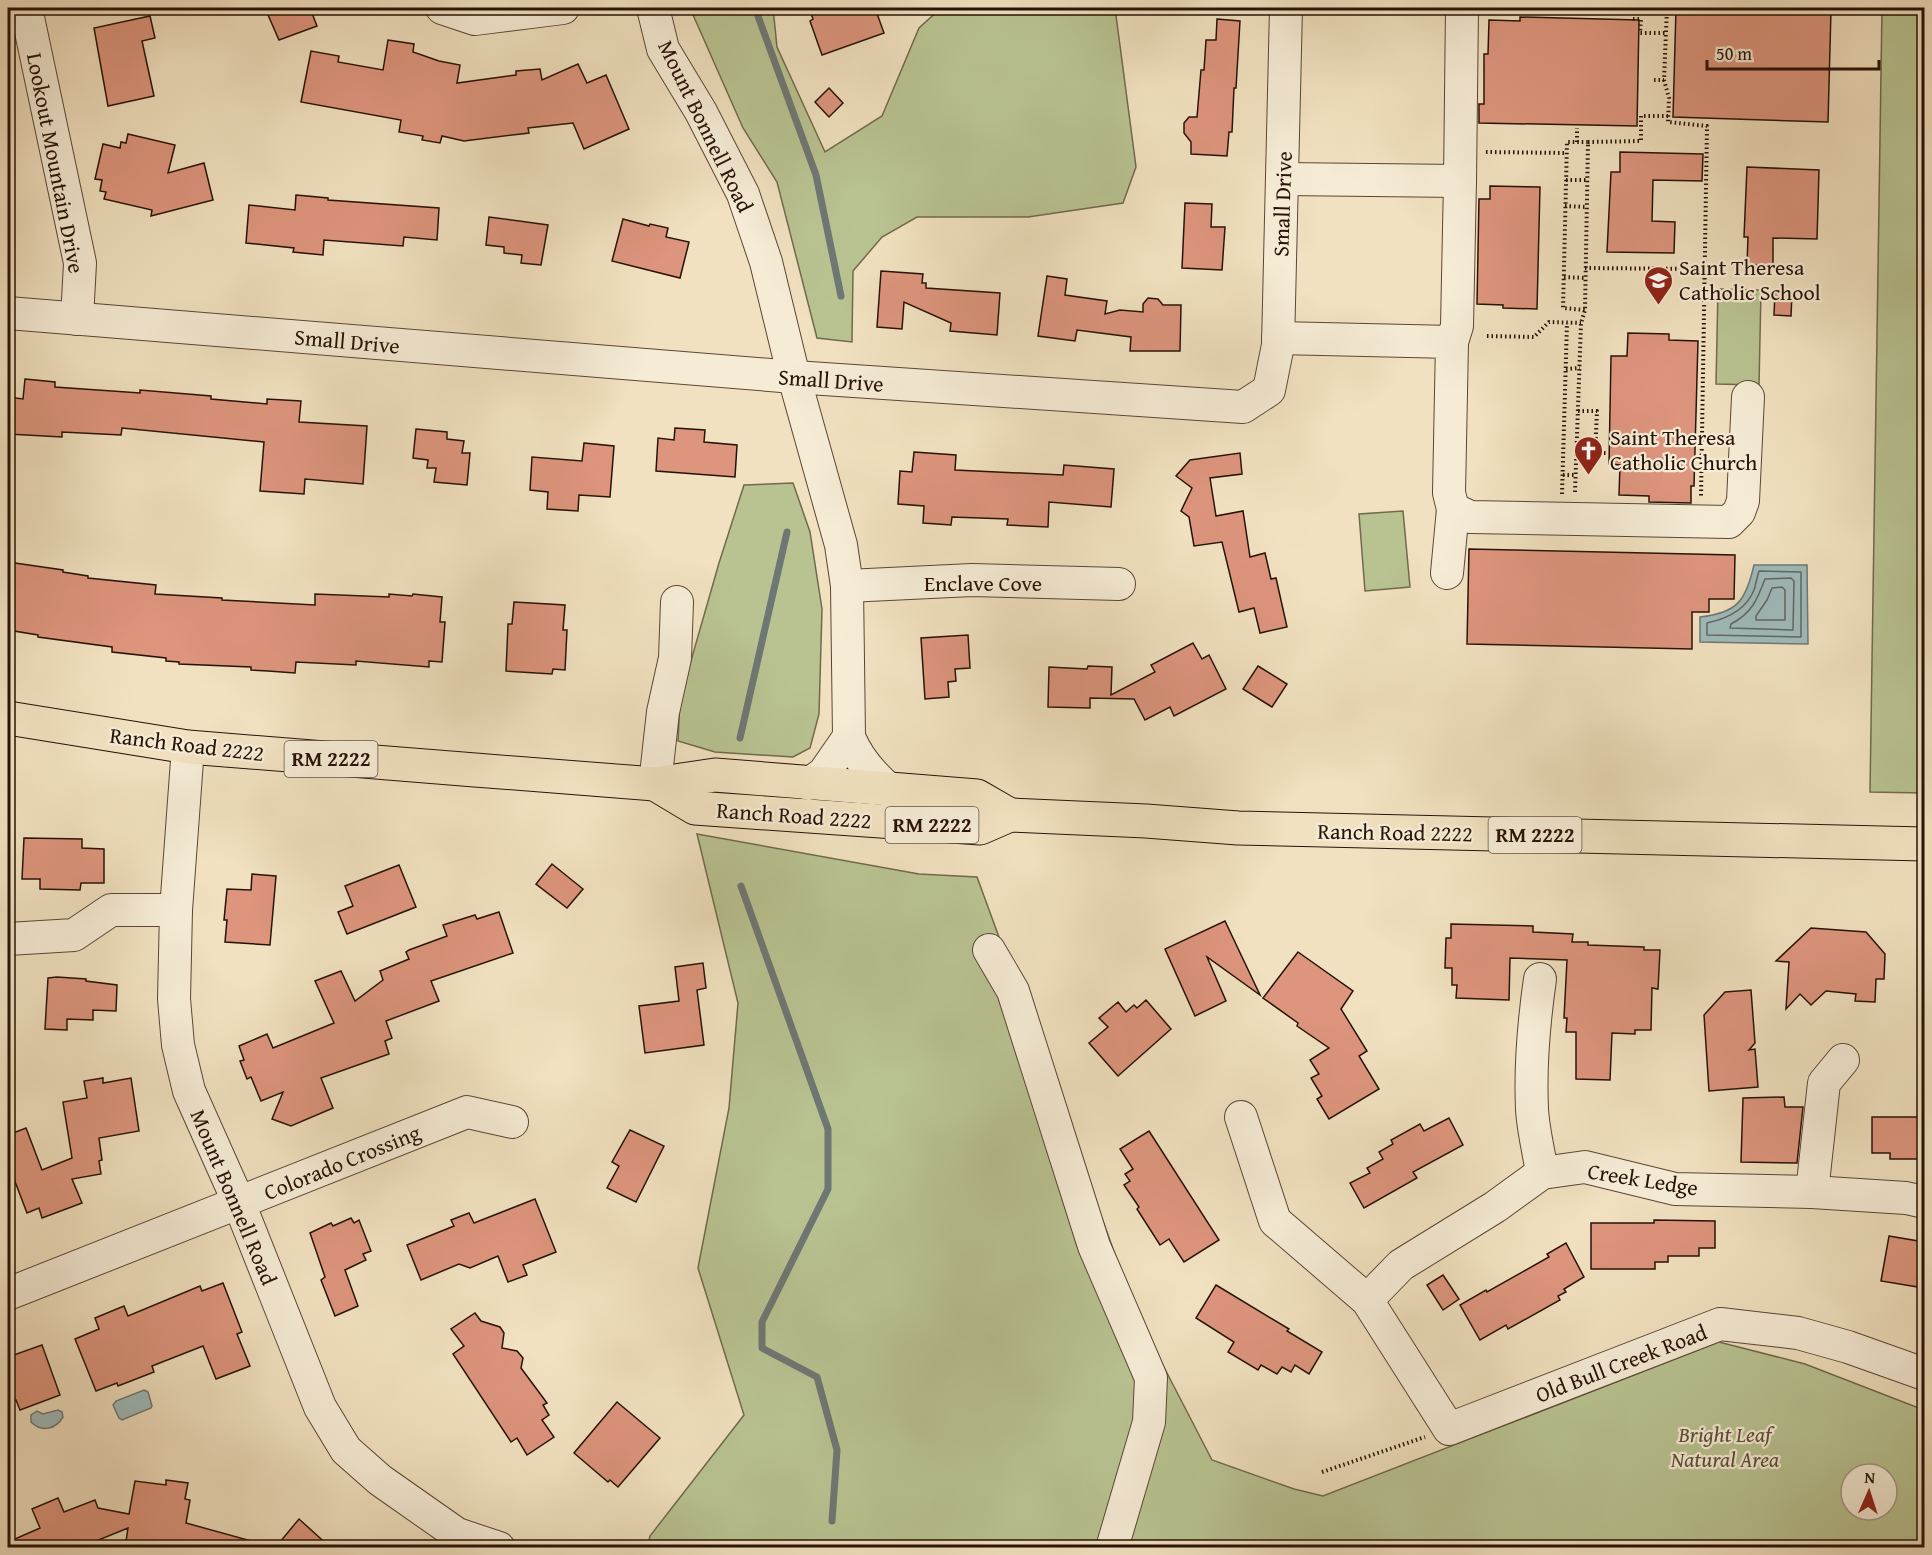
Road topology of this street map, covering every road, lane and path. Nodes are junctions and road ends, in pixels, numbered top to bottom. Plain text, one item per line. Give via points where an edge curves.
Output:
1 (26, 8) edge
2 (442, 8) edge
3 (563, 8) edge
4 (653, 8) edge
5 (1286, 8) edge
6 (1462, 8) edge
7 (1667, 8) edge
8 (1633, 19) dead end
9 (1666, 33) junction
10 (1653, 80) dead end
11 (1664, 80) junction
12 (1668, 116) junction
13 (1577, 128) dead end
14 (1577, 142) junction
15 (1588, 142) junction
16 (1566, 153) junction
17 (1460, 166) junction
18 (1283, 179) junction
19 (1566, 180) junction
20 (1587, 180) junction
21 (1565, 206) junction
22 (1587, 207) junction
23 (1586, 268) junction
24 (1704, 269) junction
25 (1564, 277) junction
26 (1586, 278) junction
27 (1585, 310) junction
28 (8, 313) edge
29 (77, 318) junction
30 (1567, 323) junction
31 (1581, 323) junction
32 (1487, 336) dead end
33 (1278, 338) junction
34 (1452, 342) junction
35 (1580, 368) junction
36 (1566, 369) junction
37 (794, 377) junction
38 (1748, 397) dead end
39 (1578, 411) junction
40 (1577, 452) junction
41 (1607, 453) dead end
42 (1595, 454) junction
43 (1563, 475) junction
44 (1576, 475) junction
45 (1453, 509) junction
46 (1568, 519) junction
47 (1701, 521) junction
48 (1446, 573) dead end
49 (1119, 584) dead end
50 (848, 586) junction
51 (677, 602) dead end
52 (8, 718) edge
53 (849, 736) junction
54 (188, 747) junction
55 (655, 784) junction
56 (809, 784) junction
57 (890, 790) junction
58 (1010, 816) junction
59 (1924, 844) edge
60 (176, 910) junction
61 (8, 939) edge
62 (989, 950) dead end
63 (1540, 979) dead end
64 (1843, 1060) dead end
65 (1240, 1117) dead end
66 (512, 1122) dead end
67 (1542, 1173) junction
68 (1812, 1192) junction
69 (1924, 1202) edge
70 (239, 1203) junction
71 (8, 1294) edge
72 (1367, 1299) junction
73 (1924, 1374) edge
74 (1449, 1430) junction
75 (1322, 1472) dead end
76 (454, 1541) edge
77 (499, 1548) edge
78 (1112, 1548) edge

1 - 29 street, Lookout Mountain Drive via 80,263
2 - 3 street via 475,19
4 - 37 street, Mount Bonnell Road via 663,49 743,194 766,261
5 - 18 street, Small Drive
6 - 17 street
7 - 9 path
8 - 9 path via 1641,19 1640,33
9 - 11 path
10 - 11 path
11 - 12 path
12 - 15 path via 1641,116 1641,141
12 - 24 path via 1668,123 1707,126
13 - 14 path
14 - 15 path
14 - 16 path via 1566,142
15 - 20 path
16 - 17 path
16 - 19 path
17 - 18 street
17 - 34 street via 1457,326
18 - 33 street, Small Drive
19 - 20 path
19 - 21 path
20 - 22 path
21 - 22 path
21 - 25 path
22 - 23 path
23 - 24 path
23 - 26 path
24 - 47 path
25 - 26 path
25 - 27 path via 1563,308
26 - 27 path
27 - 31 path
28 - 29 street, Small Drive
29 - 37 street, Small Drive
30 - 31 path
30 - 32 path via 1549,322 1534,337
30 - 36 path
31 - 35 path
33 - 34 street
33 - 37 street, Small Drive via 1269,390 1243,407
34 - 45 street via 1449,493
35 - 36 path
35 - 39 path
36 - 43 path
37 - 50 street, Mount Bonnell Road via 841,545
38 - 47 street via 1743,501 1739,512 1729,522
39 - 40 path
39 - 42 path via 1597,411
40 - 42 path
40 - 44 path
41 - 42 path
43 - 44 path
43 - 46 path
44 - 46 path
45 - 46 street via 1470,517
45 - 48 street
46 - 47 street
49 - 50 street, Enclave Cove via 972,580
50 - 53 street, Mount Bonnell Road
51 - 55 street via 675,658 663,712
52 - 54 main road, Ranch Road 2222 / RM 2222
53 - 56 street via 824,773
53 - 57 street, Mount Bonnell Road via 869,771
54 - 55 main road, Ranch Road 2222 / RM 2222
54 - 60 street, Mount Bonnell Road
55 - 56 main road, Ranch Road 2222 / RM 2222 via 715,776
55 - 58 main road, Ranch Road 2222 / RM 2222 via 694,808 980,828
56 - 57 main road, Ranch Road 2222 / RM 2222
57 - 58 main road, Ranch Road 2222 / RM 2222 via 977,796
58 - 59 main road, Ranch Road 2222 / RM 2222 via 1238,828
60 - 61 street via 111,910 74,935
60 - 70 street, Mount Bonnell Road via 174,999 178,1045 189,1090
62 - 78 street via 1013,991 1094,1246 1151,1378 1149,1422
63 - 67 street via 1532,1112
64 - 68 street via 1824,1083
65 - 72 street via 1275,1221
66 - 70 street, Colorado Crossing via 467,1112
67 - 68 street, Creek Ledge via 1585,1167 1675,1189
67 - 72 street, Creek Ledge via 1401,1265
68 - 69 street, Creek Ledge
70 - 71 street, Colorado Crossing
70 - 76 street, Mount Bonnell Road via 320,1407 346,1450
72 - 74 street
73 - 74 street, Old Bull Creek Road via 1798,1333 1720,1324
74 - 75 path
76 - 77 street, Mount Bonnell Road

